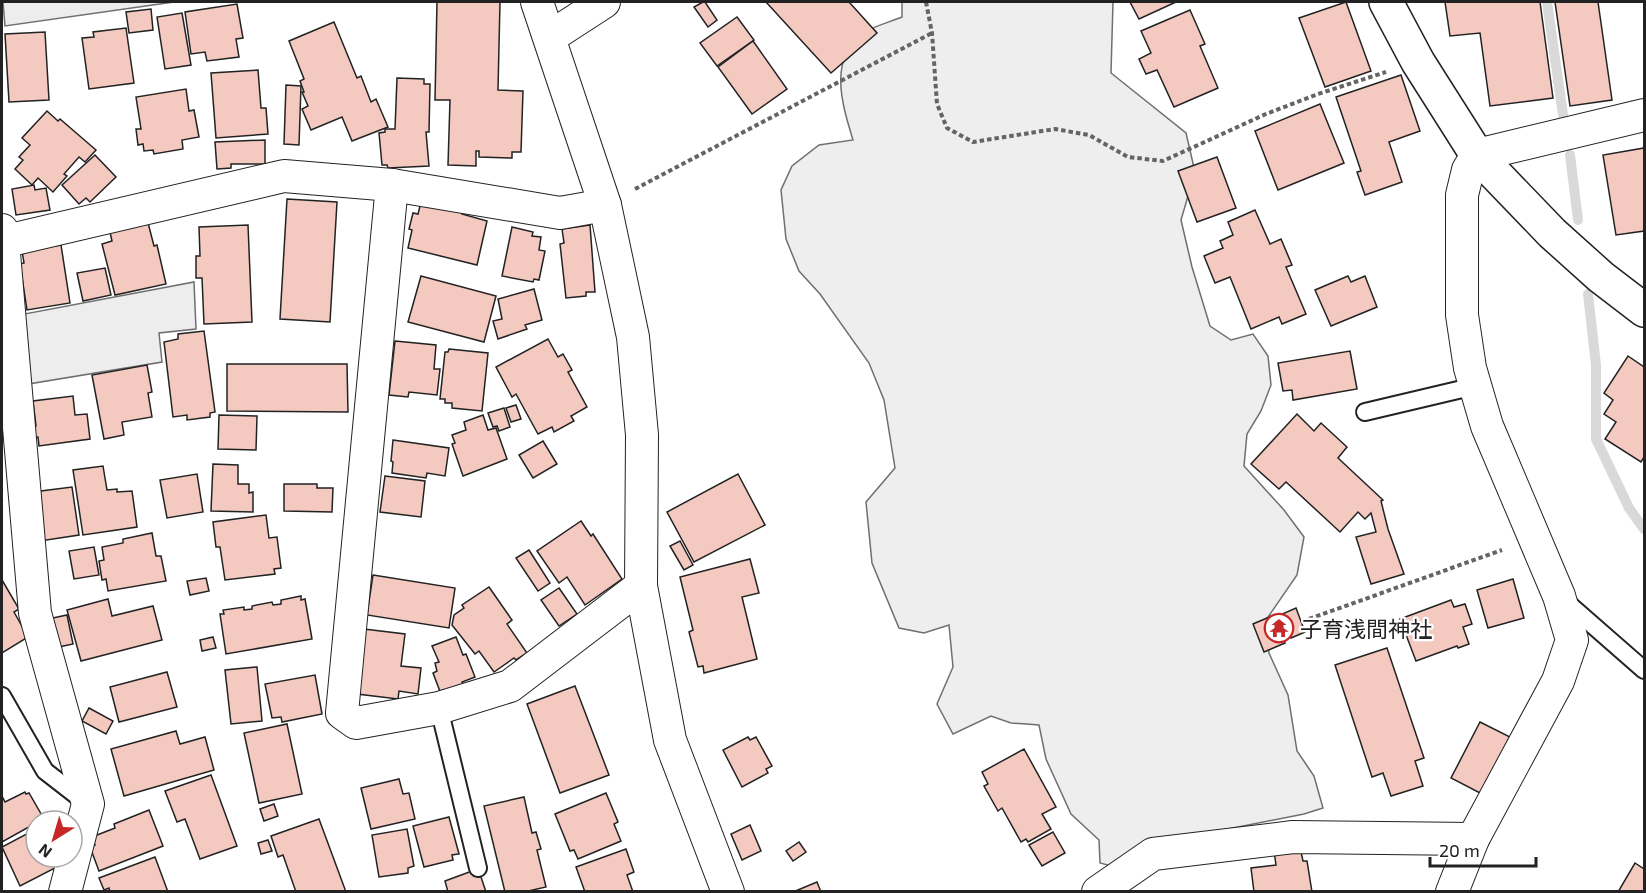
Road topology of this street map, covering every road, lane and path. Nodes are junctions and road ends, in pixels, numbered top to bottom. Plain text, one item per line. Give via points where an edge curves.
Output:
1 (537, 2) edge
2 (604, 2) edge
3 (926, 2) edge
4 (1386, 2) edge
5 (932, 33) junction
6 (550, 37) junction
7 (1418, 62) junction
8 (1644, 115) edge
9 (1477, 155) junction
10 (392, 185) junction
11 (604, 206) junction
12 (2, 230) edge
13 (2, 242) edge
14 (1644, 310) edge
15 (1475, 386) junction
16 (1365, 412) dead end
17 (1534, 538) junction
18 (641, 586) junction
19 (1559, 596) junction
20 (1309, 619) dead end
21 (1644, 670) edge
22 (2, 696) edge
23 (439, 708) junction
24 (88, 804) junction
25 (1473, 839) junction
26 (478, 868) dead end
27 (65, 891) edge
28 (728, 891) edge
29 (1098, 891) edge
30 (1452, 891) edge

1 - 6 street
2 - 6 street
3 - 5 path
4 - 7 street
5 - 7 path via 937,104 947,128 973,142 1055,129 1089,135 1128,157 1163,161 1266,114
5 - 11 path
6 - 11 street
7 - 9 street
8 - 9 street
9 - 14 street via 1552,233
9 - 15 street via 1461,195 1462,315
10 - 11 street via 560,213
10 - 13 street via 284,176
10 - 23 street via 342,713 356,723
11 - 18 street via 634,348 642,435
12 - 13 street
13 - 24 street via 35,613
15 - 16 lane
15 - 17 street via 1487,426
17 - 19 street
17 - 20 path
18 - 23 street via 510,686
18 - 28 street via 670,740
19 - 21 lane
19 - 25 street via 1572,640 1558,681
22 - 24 lane via 45,771
23 - 26 lane
24 - 27 street
25 - 29 street via 1293,837 1153,854
25 - 30 street

